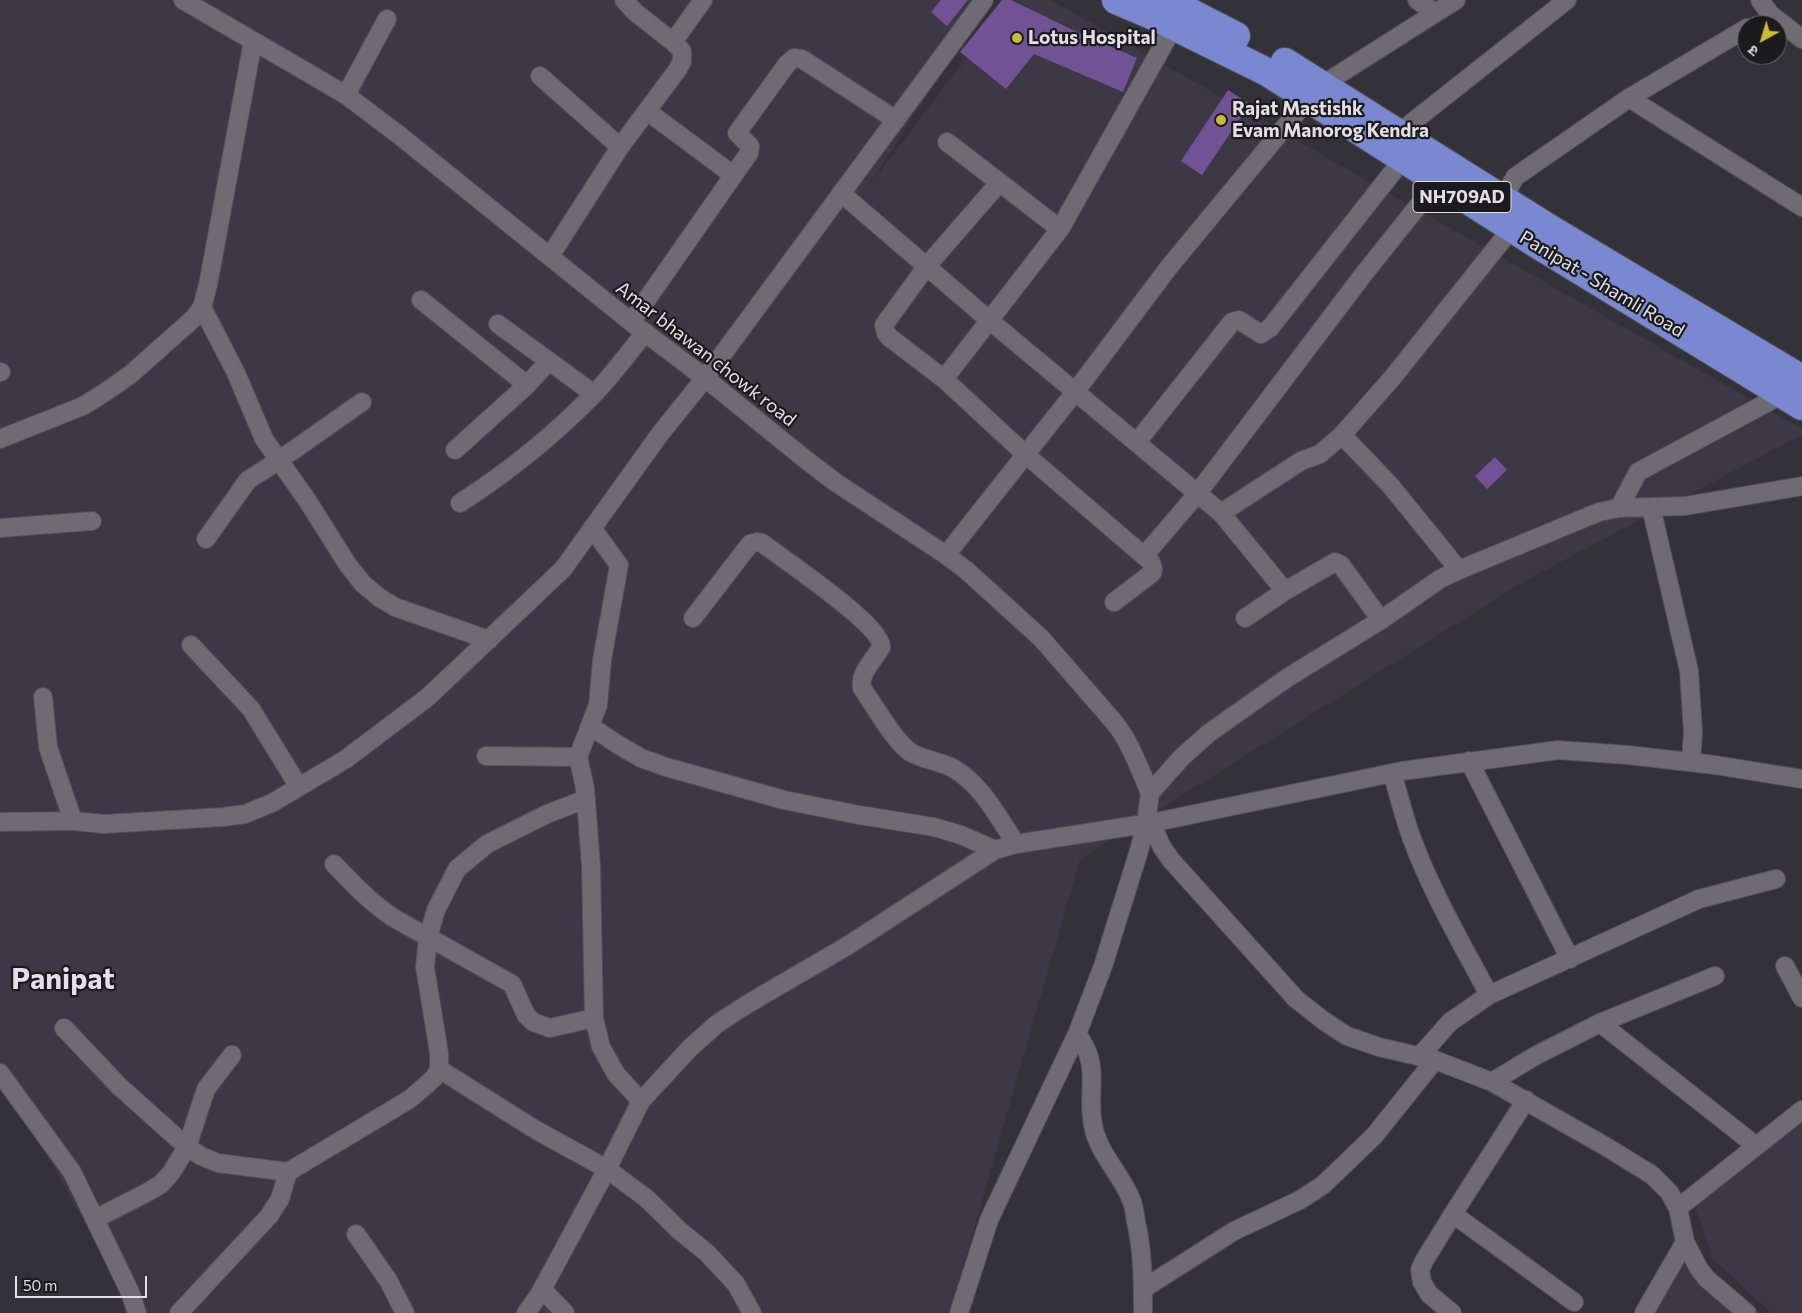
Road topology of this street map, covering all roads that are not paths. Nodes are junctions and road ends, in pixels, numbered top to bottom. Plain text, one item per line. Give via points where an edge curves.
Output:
1 (624, 0) edge
2 (703, 0) edge
3 (984, 0) edge
4 (1116, 0) edge
5 (1166, 0) edge
6 (1417, 0) edge
7 (1456, 0) edge
8 (1567, 0) edge
9 (190, 2) edge
10 (1765, 7) edge
11 (1435, 13) junction
12 (388, 19) dead end
13 (1174, 26) junction
14 (1798, 31) edge
15 (1737, 34) edge
16 (253, 41) junction
17 (674, 42) junction
18 (540, 76) dead end
19 (1315, 92) junction
20 (346, 95) junction
21 (1629, 98) junction
22 (647, 111) junction
23 (896, 120) junction
24 (947, 142) dead end
25 (1394, 146) junction
26 (620, 147) junction
27 (733, 175) junction
28 (1438, 181) junction
29 (999, 183) junction
30 (841, 193) junction
31 (1802, 207) edge
32 (1503, 215) junction
33 (1060, 228) junction
34 (550, 256) junction
35 (926, 267) junction
36 (421, 300) dead end
37 (202, 307) junction
38 (989, 320) junction
39 (631, 322) junction
40 (498, 324) dead end
41 (645, 333) junction
42 (549, 361) junction
43 (705, 378) junction
44 (944, 379) junction
45 (1797, 383) edge
46 (527, 385) junction
47 (1075, 392) junction
48 (594, 394) junction
49 (362, 402) dead end
50 (1342, 435) junction
51 (0, 438) edge
52 (1137, 442) junction
53 (455, 450) dead end
54 (1025, 454) junction
55 (278, 461) junction
56 (1802, 486) edge
57 (1197, 494) junction
58 (460, 503) dead end
59 (1651, 507) junction
60 (1619, 508) junction
61 (1221, 513) junction
62 (92, 521) dead end
63 (0, 528) edge
64 (592, 528) junction
65 (206, 539) dead end
66 (946, 555) junction
67 (1144, 556) junction
68 (1459, 570) junction
69 (1285, 591) junction
70 (1114, 602) dead end
71 (693, 618) dead end
72 (1245, 618) dead end
73 (1381, 620) junction
74 (489, 640) junction
75 (191, 645) dead end
76 (43, 697) dead end
77 (590, 726) junction
78 (486, 756) dead end
79 (578, 757) junction
80 (1469, 761) junction
81 (1691, 762) junction
82 (1392, 773) junction
83 (1802, 779) edge
84 (299, 787) junction
85 (1150, 793) junction
86 (586, 799) junction
87 (73, 821) junction
88 (0, 822) edge
89 (1148, 823) junction
90 (1016, 844) junction
91 (995, 850) junction
92 (334, 864) dead end
93 (1776, 879) dead end
94 (428, 937) junction
95 (1570, 959) junction
96 (1785, 966) dead end
97 (1716, 976) dead end
98 (1489, 995) junction
99 (1802, 998) edge
100 (594, 1018) junction
101 (1600, 1022) junction
102 (64, 1028) dead end
103 (1077, 1034) junction
104 (232, 1055) dead end
105 (1428, 1058) junction
106 (439, 1069) junction
107 (0, 1073) edge
108 (1492, 1082) junction
109 (1526, 1100) junction
110 (641, 1101) junction
111 (1802, 1110) edge
112 (1755, 1145) junction
113 (187, 1147) junction
114 (607, 1169) junction
115 (288, 1172) junction
116 (1678, 1208) junction
117 (1453, 1214) junction
118 (95, 1220) junction
119 (356, 1234) dead end
120 (1685, 1242) junction
121 (542, 1289) junction
122 (1143, 1289) junction
123 (1574, 1302) dead end
124 (138, 1313) edge
125 (179, 1313) edge
126 (405, 1313) edge
127 (526, 1313) edge
128 (565, 1313) edge
129 (752, 1313) edge
130 (959, 1313) edge
131 (1143, 1313) edge
132 (1452, 1313) edge
133 (1644, 1313) edge
134 (1747, 1313) edge

1 - 17 street
2 - 17 street
3 - 23 street
4 - 13 highway, Panipat - Shamli Road / NH709AD
5 - 19 highway, Panipat - Shamli Road / NH709AD via 1275,56
6 - 11 street
7 - 11 street
8 - 25 street
9 - 16 street, Amar bhawan chowk road
10 - 14 street
11 - 19 street
12 - 20 street
13 - 19 highway, Panipat - Shamli Road / NH709AD
13 - 33 street
15 - 21 street
16 - 20 street, Amar bhawan chowk road
16 - 37 street
17 - 22 street via 682,51 682,61
18 - 26 street
19 - 25 highway, Panipat - Shamli Road / NH709AD
19 - 47 street via 1169,267
20 - 34 street, Amar bhawan chowk road
21 - 31 street
21 - 32 street via 1515,177
22 - 26 street
22 - 27 street
23 - 27 street via 802,59 794,58 738,131 737,134 750,146 750,151
23 - 30 street
24 - 29 street
25 - 28 highway, Panipat - Shamli Road / NH709AD
25 - 32 highway, Panipat - Shamli Road / NH709AD
25 - 52 street via 1270,328 1261,334 1239,320 1232,322
26 - 34 street
27 - 39 street
28 - 32 highway, Panipat - Shamli Road / NH709AD
28 - 57 street
29 - 33 street
29 - 35 street
30 - 35 street
30 - 43 street
32 - 45 highway, Panipat - Shamli Road / NH709AD
32 - 50 street via 1393,377
33 - 38 street
34 - 39 street, Amar bhawan chowk road
35 - 38 street
35 - 44 street via 884,325 889,337
36 - 46 street
37 - 51 street via 194,318 131,374 107,391 83,406
37 - 55 street via 236,373 264,439
38 - 44 street
38 - 47 street
39 - 41 street, Amar bhawan chowk road
40 - 42 street
41 - 43 street, Amar bhawan chowk road
41 - 48 street
42 - 46 street
42 - 48 street
43 - 64 street
43 - 66 street, Amar bhawan chowk road via 835,482
44 - 54 street
45 - 60 street via 1638,472
46 - 53 street
47 - 52 street
47 - 54 street
48 - 58 street via 494,481
49 - 55 street
50 - 61 street via 1320,454 1301,461
50 - 68 street via 1390,485
52 - 57 street
54 - 66 street
54 - 67 street
55 - 65 street via 248,480
55 - 74 street via 363,584 395,607
56 - 59 street via 1684,506
57 - 61 street
57 - 67 street
59 - 60 street
59 - 81 street via 1689,671 1693,732
60 - 68 street via 1599,512
61 - 69 street
62 - 63 street
64 - 74 street via 563,569
64 - 77 street via 619,565 602,660 598,704
66 - 85 street, Amar bhawan chowk road via 1040,638 1114,722 1132,750
67 - 70 street via 1152,565 1152,573
68 - 73 street via 1440,579
69 - 72 street
69 - 73 street via 1335,562 1341,565
71 - 90 street via 750,544 762,543 844,604 877,636 881,647 861,682 886,724 910,752 954,769 979,789
73 - 85 street via 1287,678 1209,734 1182,757
74 - 84 street via 428,697 346,759
75 - 84 street via 251,709
76 - 87 street via 48,747
77 - 79 street
77 - 91 street via 642,758 666,767 784,800 934,826
78 - 79 street
79 - 86 street
80 - 81 street via 1558,750
80 - 82 street
80 - 95 street
81 - 83 street
82 - 89 street
82 - 98 street via 1412,839 1432,887
84 - 87 street via 244,814 104,824
85 - 89 street
86 - 94 street via 487,844 457,869 436,910
86 - 100 street via 591,866
87 - 88 street
89 - 90 street
89 - 103 street via 1103,966
89 - 105 street via 1170,860 1296,999 1347,1036
90 - 91 street
91 - 110 street via 847,946 718,1023
92 - 94 street via 375,906
93 - 95 street via 1699,899
94 - 100 street via 512,984 526,1015 533,1022 550,1028
94 - 106 street via 425,967
95 - 98 street
96 - 99 street
97 - 101 street
98 - 105 street via 1450,1022
100 - 110 street via 601,1047 616,1074
101 - 108 street
101 - 112 street
102 - 113 street via 119,1086
103 - 122 street via 1089,1055 1093,1126 1132,1201 1142,1259
103 - 130 street via 990,1220
104 - 113 street via 206,1089
105 - 108 street
105 - 122 street via 1374,1136 1323,1185 1288,1207 1234,1231
106 - 114 street via 536,1130
106 - 115 street via 434,1078 410,1099
107 - 118 street via 72,1172
108 - 109 street
109 - 116 street via 1652,1175 1669,1192
109 - 117 street
110 - 114 street
111 - 112 street
112 - 116 street
113 - 115 street via 218,1163
113 - 118 street via 161,1184
114 - 121 street
114 - 129 street via 646,1198 706,1253 736,1284
115 - 125 street via 280,1199 269,1216
116 - 120 street
117 - 123 street
117 - 132 street via 1420,1270 1429,1294
118 - 124 street
119 - 126 street via 388,1280
120 - 133 street
120 - 134 street via 1707,1279
121 - 127 street
121 - 128 street
122 - 131 street

